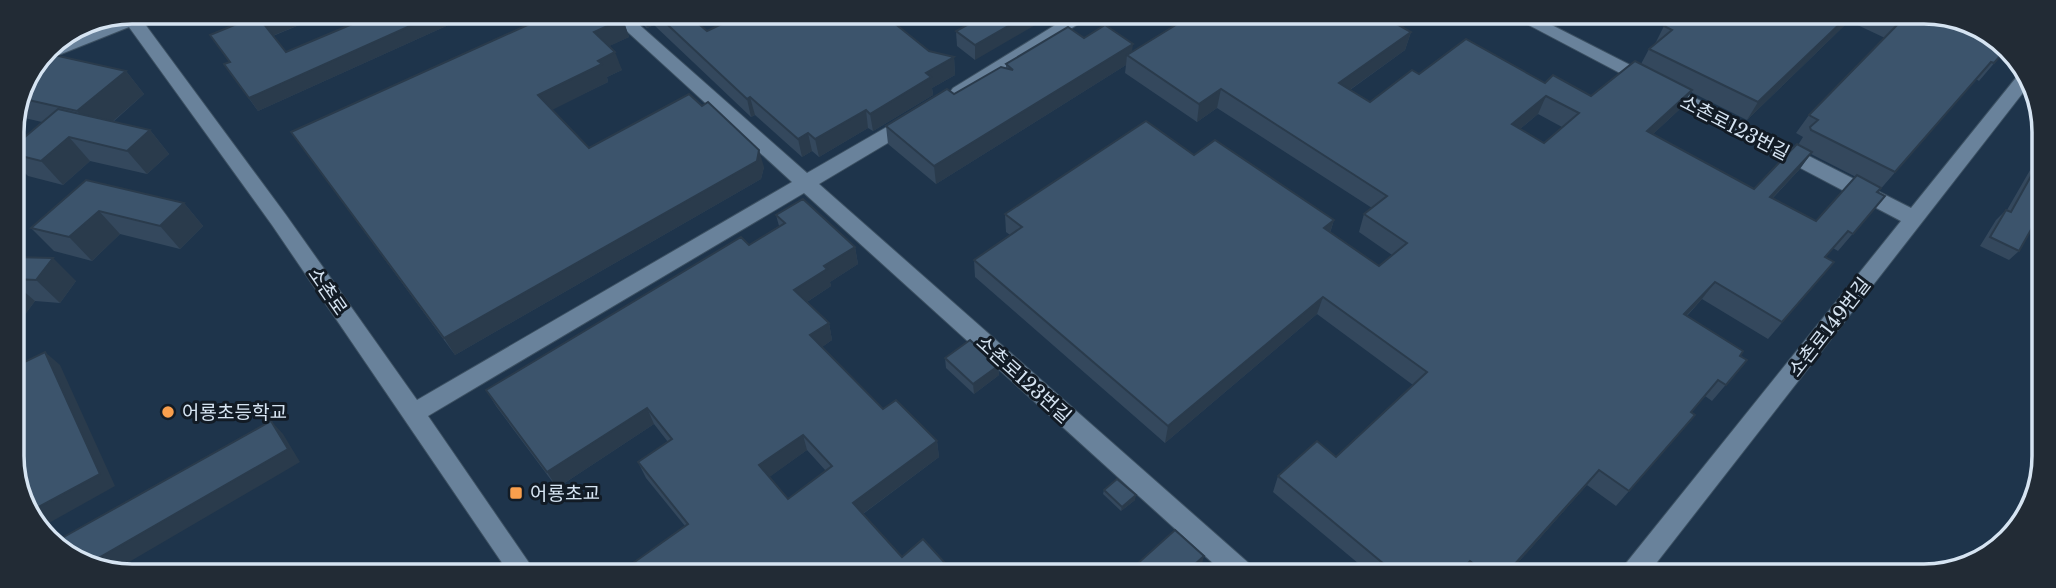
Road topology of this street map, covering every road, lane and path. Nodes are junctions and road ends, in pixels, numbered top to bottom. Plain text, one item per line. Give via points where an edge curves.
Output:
1 (136, 24) edge
2 (627, 24) edge
3 (1070, 24) edge
4 (1536, 24) edge
5 (99, 31) edge
6 (71, 44) edge
7 (2020, 85) edge
8 (946, 100) edge
9 (922, 114) edge
10 (805, 184) junction
11 (1915, 219) junction
12 (413, 414) junction
13 (1231, 563) edge
14 (1641, 563) edge
15 (518, 564) edge

1 - 12 street, 소촌로
2 - 10 street, 소촌로123번길
3 - 8 street
4 - 11 street, 소촌로123번길
5 - 6 street
7 - 11 street, 소촌로149번길
9 - 10 street
10 - 12 street
10 - 13 street, 소촌로123번길
11 - 14 street, 소촌로149번길
12 - 15 street, 소촌로

